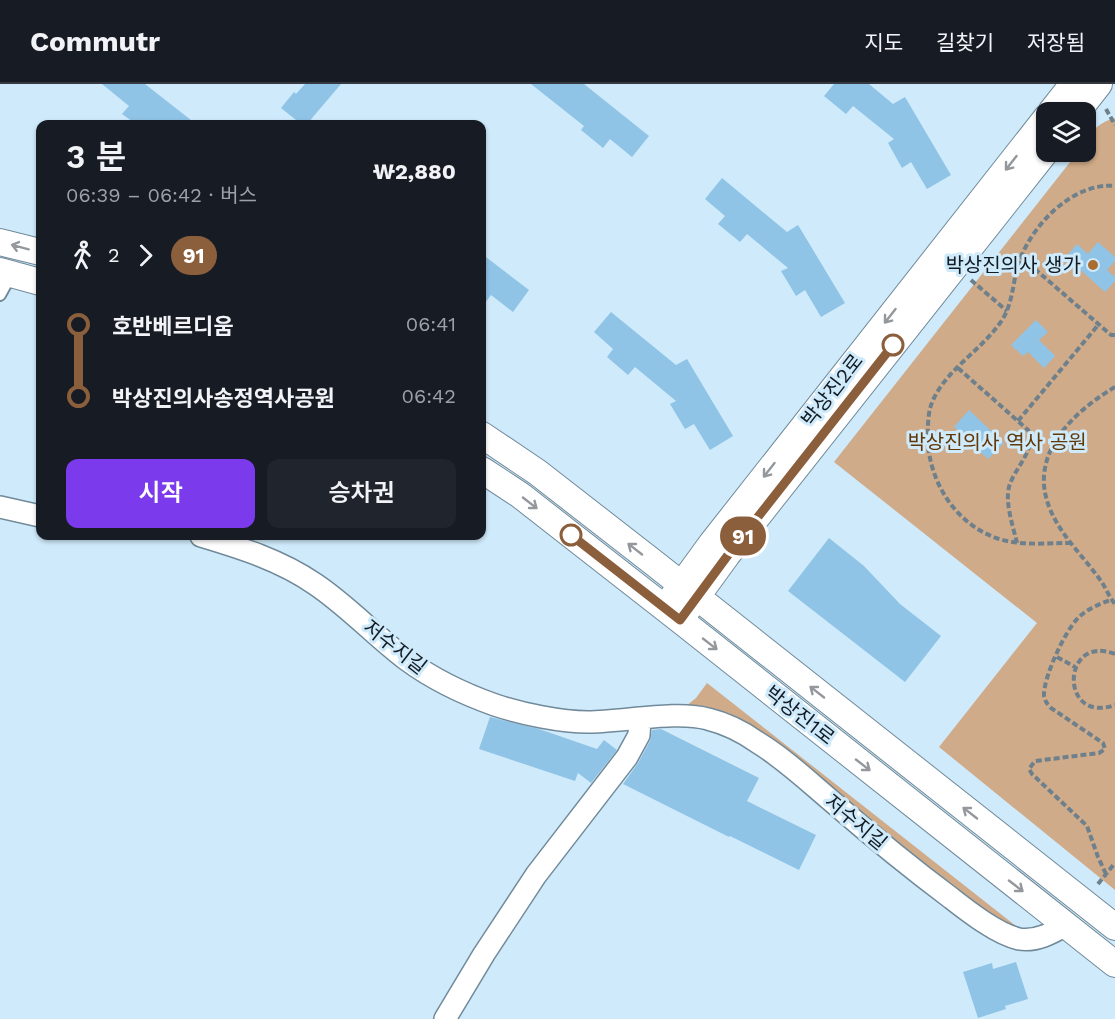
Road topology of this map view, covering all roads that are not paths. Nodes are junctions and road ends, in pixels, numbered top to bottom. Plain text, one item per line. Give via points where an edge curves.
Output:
1 (1073, 84) edge
2 (1059, 102) edge
3 (1036, 131) edge
4 (1038, 162) edge
5 (0, 242) edge
6 (36, 251) edge
7 (4, 280) edge
8 (36, 282) edge
9 (486, 438) edge
10 (486, 473) edge
11 (0, 507) edge
12 (36, 515) edge
13 (214, 540) edge
14 (689, 591) junction
15 (672, 614) junction
16 (639, 719) junction
17 (1066, 925) junction
18 (1115, 927) edge
19 (1115, 964) edge
20 (446, 1019) edge

1 - 2 street
3 -> 14 street, 박상진2로 via 711,543
4 - 14 street, 박상진2로 via 728,555
6 -> 5 street
7 - 8 street
14 -> 9 street, 박상진1로 via 537,472
10 -> 15 street, 박상진1로
11 - 12 street
13 - 16 street, 저수지길 via 280,563 314,583 408,660 459,692 499,706 585,722
14 - 15 street, 박상진2로
18 -> 14 street, 박상진1로
15 -> 17 street, 박상진1로
16 - 17 street, 저수지길 via 706,718 757,741 912,869 1002,933 1033,939
16 - 20 street via 639,735 631,751 536,875
17 - 19 street, 박상진1로

